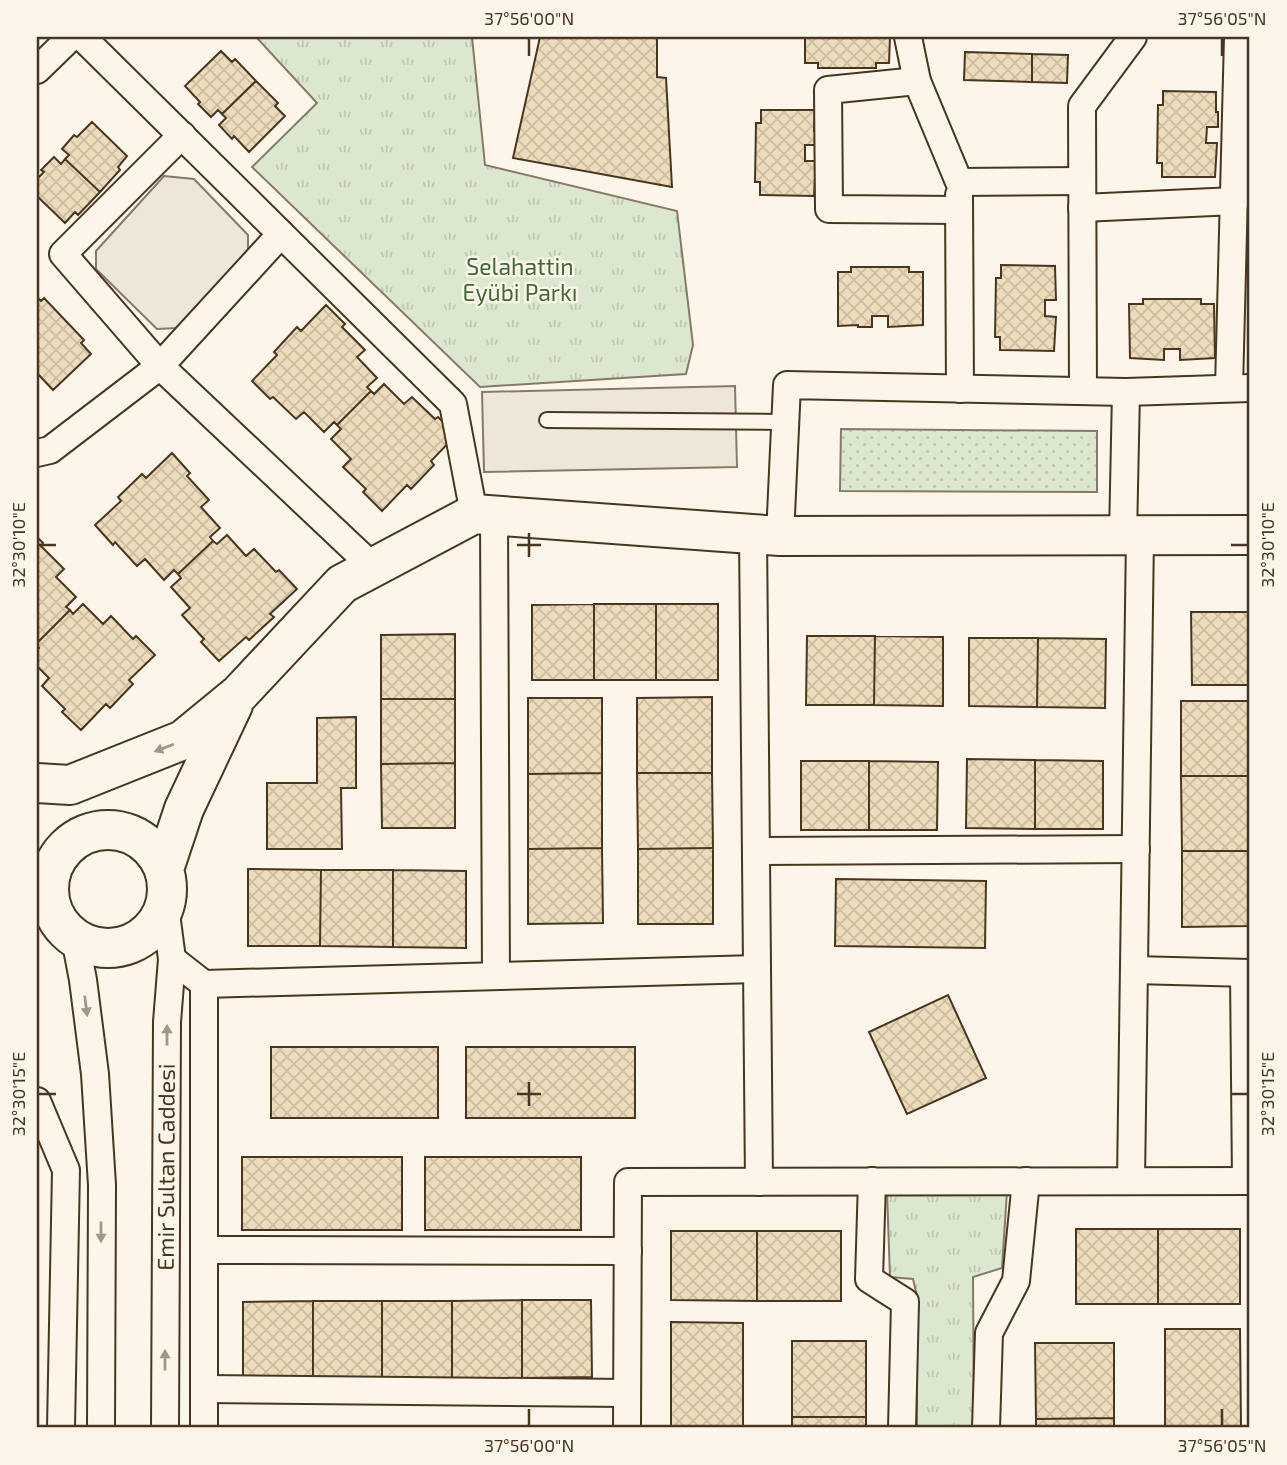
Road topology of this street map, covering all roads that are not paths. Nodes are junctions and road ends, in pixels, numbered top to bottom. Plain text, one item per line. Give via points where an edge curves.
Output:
1 (71, 37) edge
2 (82, 37) edge
3 (908, 37) edge
4 (1133, 37) edge
5 (1238, 37) edge
6 (37, 70) edge
7 (917, 81) junction
8 (182, 135) junction
9 (1243, 148) edge
10 (1083, 181) junction
11 (959, 182) junction
12 (1235, 201) junction
13 (1083, 208) junction
14 (959, 210) junction
15 (281, 234) junction
16 (160, 366) junction
17 (1240, 388) edge
18 (960, 389) junction
19 (1083, 391) junction
20 (1126, 392) junction
21 (547, 420) dead end
22 (785, 422) junction
23 (41, 446) edge
24 (484, 514) junction
25 (767, 535) junction
26 (1132, 536) junction
27 (1250, 536) edge
28 (373, 567) junction
29 (239, 694) junction
30 (53, 784) edge
31 (119, 831) junction
32 (1136, 849) junction
33 (756, 851) junction
34 (43, 886) edge
35 (164, 887) junction
36 (75, 938) junction
37 (172, 958) junction
38 (757, 969) junction
39 (1134, 970) junction
40 (1247, 973) edge
41 (496, 976) junction
42 (204, 984) junction
43 (37, 1101) edge
44 (872, 1181) junction
45 (1026, 1181) junction
46 (1131, 1181) junction
47 (1248, 1181) edge
48 (759, 1182) junction
49 (204, 1250) junction
50 (628, 1251) junction
51 (204, 1389) junction
52 (627, 1393) junction
53 (61, 1428) edge
54 (101, 1428) edge
55 (164, 1428) edge
56 (204, 1428) edge
57 (627, 1428) edge
58 (902, 1428) edge
59 (986, 1428) edge

1 - 6 street
2 - 8 street
3 - 7 street
4 - 10 street via 1082,106
5 - 9 street
7 - 11 street
7 - 14 street via 828,90 829,209
8 - 15 street
8 - 16 street via 63,254
9 - 12 street
10 - 11 street
10 - 13 street
11 - 14 street
12 - 13 street
12 - 17 street
13 - 19 street
14 - 18 street
15 - 16 street
15 - 24 street via 453,404
16 - 23 street
16 - 28 street
17 - 20 street
18 - 19 street
18 - 22 street via 787,385
19 - 20 street
20 - 26 street
21 - 22 lane
22 - 25 street
24 - 25 street
24 - 28 street
24 - 41 street
25 - 26 street
25 - 33 street
26 - 27 street
26 - 32 street
28 - 29 street via 342,584
29 -> 30 street via 183,740
29 - 35 street via 184,809
30 - 31 street
31 - 34 street via 99,830 79,837 63,850
31 - 35 street via 138,838 153,851
32 - 33 street
32 - 39 street
33 - 38 street
34 - 36 street via 61,926
35 - 36 street via 158,922 144,936 110,949
35 - 37 street, Emir Sultan Caddesi
36 -> 54 street via 94,1073 102,1185
37 - 42 street
55 -> 37 street, Emir Sultan Caddesi via 167,1022
38 - 41 street
38 - 48 street
39 - 40 street
39 - 46 street
40 - 47 street
41 - 42 street
42 - 49 street
43 - 53 street via 66,1170
44 - 45 street
44 - 48 street
44 - 58 street via 869,1279 905,1301
45 - 46 street
45 - 59 street via 1016,1281 989,1333
46 - 47 street
48 - 50 street via 628,1182
49 - 50 street
49 - 51 street
50 - 52 street
51 - 52 street
51 - 56 street
52 - 57 street

